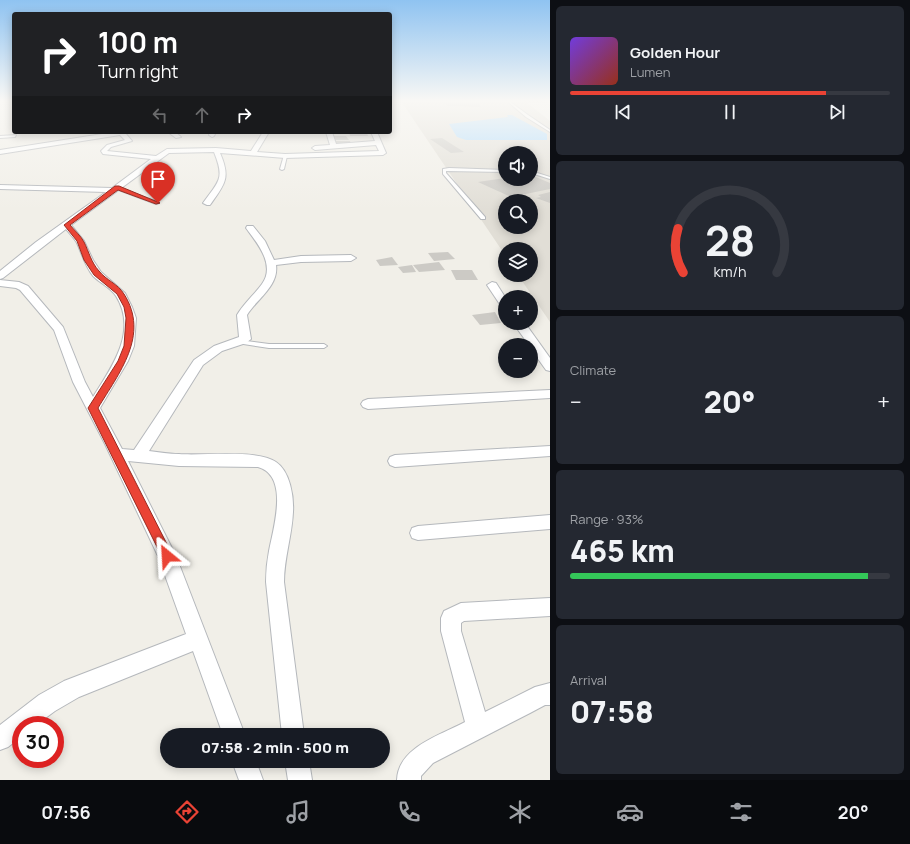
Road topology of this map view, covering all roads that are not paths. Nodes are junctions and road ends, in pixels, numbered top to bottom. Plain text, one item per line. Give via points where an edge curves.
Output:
1 (90, 137) edge
2 (127, 137) edge
3 (263, 137) edge
4 (331, 137) edge
5 (377, 137) edge
6 (380, 143) junction
7 (333, 146) junction
8 (308, 149) dead end
9 (216, 150) junction
10 (0, 152) edge
11 (252, 154) junction
12 (285, 156) junction
13 (157, 158) junction
14 (282, 169) dead end
15 (498, 171) edge
16 (538, 174) edge
17 (550, 178) edge
18 (0, 187) edge
19 (116, 189) junction
20 (158, 203) dead end
21 (207, 203) dead end
22 (483, 218) dead end
23 (67, 225) junction
24 (250, 228) dead end
25 (351, 258) dead end
26 (271, 263) junction
27 (0, 276) edge
28 (0, 283) edge
29 (492, 285) dead end
30 (498, 294) edge
31 (523, 330) edge
32 (239, 342) junction
33 (324, 346) dead end
34 (550, 367) edge
35 (550, 394) edge
36 (368, 404) dead end
37 (93, 408) junction
38 (550, 451) edge
39 (117, 454) junction
40 (138, 456) junction
41 (395, 461) dead end
42 (550, 522) edge
43 (418, 533) dead end
44 (550, 607) edge
45 (198, 640) junction
46 (550, 694) edge
47 (231, 728) edge
48 (292, 728) edge
49 (478, 728) junction
50 (0, 739) edge
51 (247, 768) edge
52 (297, 768) edge
53 (251, 780) edge
54 (300, 780) edge
55 (409, 780) edge

1 - 10 street
2 - 13 street via 129,141 110,146 105,153
3 - 11 street
4 - 7 street
5 - 6 street
6 - 7 street
6 - 12 street via 383,153
7 - 8 street
9 - 11 street
9 - 13 street via 167,151
9 - 21 street via 224,168 224,181
11 - 12 street
12 - 14 lane
13 - 19 street
15 - 22 lane via 444,170
16 - 17 lane
18 - 19 street
19 - 20 lane
19 - 23 street
23 - 27 street
23 - 37 street via 80,241 97,274 120,293 130,318 128,346 122,361
24 - 26 street via 261,241
25 - 26 street via 289,259
26 - 32 street via 272,270 268,283 242,315 245,339
28 - 37 street via 24,288 55,323 75,374
29 - 30 street
31 - 34 street
32 - 33 lane via 270,346
32 - 40 street via 222,346 198,363
35 - 36 street
37 - 39 street
38 - 41 street
39 - 40 street
39 - 45 street via 167,556
40 - 48 street via 179,460 258,461 268,463 276,469 287,507 276,560 275,582
42 - 43 street
44 - 49 street via 461,612 451,618 451,631
45 - 47 street
45 - 50 street via 72,689 47,703
46 - 49 street via 543,695
49 - 55 street via 425,755 409,771
51 - 53 street
52 - 54 street

